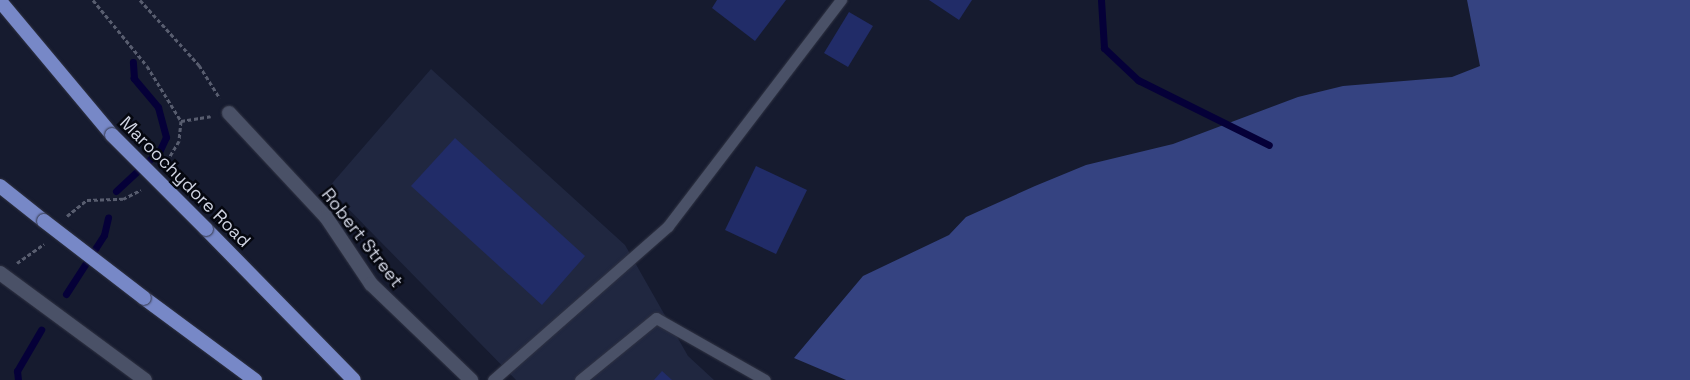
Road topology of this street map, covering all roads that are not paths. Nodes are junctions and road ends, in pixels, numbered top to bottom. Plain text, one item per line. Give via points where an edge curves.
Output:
1 (841, 0) edge
2 (0, 1) edge
3 (229, 113) road end
4 (0, 186) edge
5 (4, 270) edge
6 (145, 380) edge
7 (255, 380) edge
8 (354, 380) edge
9 (472, 380) edge
10 (493, 380) edge
11 (580, 380) edge
12 (765, 380) edge

1 - 10 lane via 668,226
2 - 8 highway, Maroochydore Road, bridge via 112,135
3 - 9 street, Robert Street via 326,218 371,284
4 - 7 highway, bridge
5 - 6 street
11 - 12 lane via 656,318

